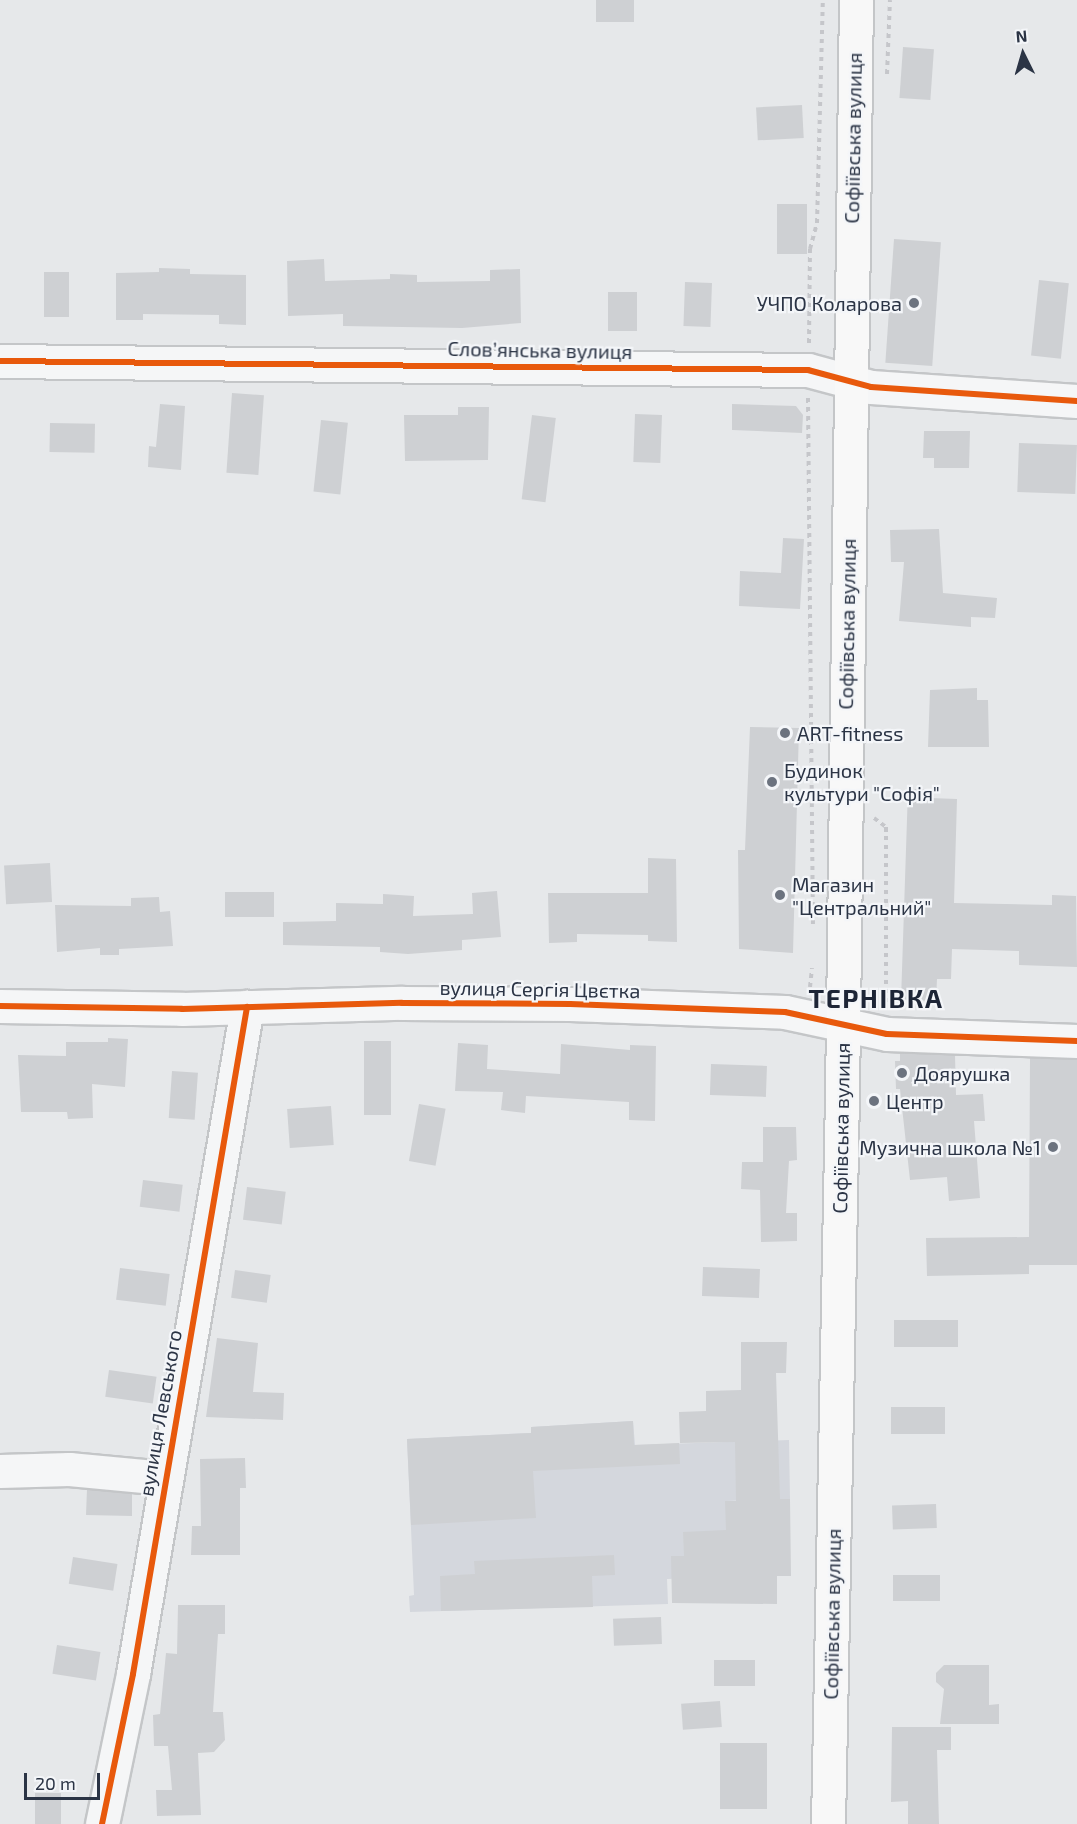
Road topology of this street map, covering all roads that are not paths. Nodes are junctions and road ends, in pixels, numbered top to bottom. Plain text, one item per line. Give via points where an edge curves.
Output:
1 (856, 0) edge
2 (0, 361) edge
3 (850, 381) junction
4 (1077, 401) edge
5 (0, 1006) edge
6 (247, 1007) junction
7 (843, 1023) junction
8 (1077, 1041) edge
9 (0, 1471) edge
10 (165, 1478) junction
11 (102, 1824) edge
12 (828, 1824) edge

1 - 3 main road, Софіївська вулиця
2 - 3 street, Словʼянська вулиця via 808,370
3 - 4 street, Словʼянська вулиця via 871,387
3 - 7 main road, Софіївська вулиця
5 - 6 street, вулиця Сергія Цвєтка
6 - 7 street, вулиця Сергія Цвєтка via 570,1004 807,1015
6 - 10 street, вулиця Левського
7 - 8 street, вулиця Сергія Цвєтка via 887,1034
7 - 12 main road, Софіївська вулиця
9 - 10 street via 69,1469
10 - 11 street, вулиця Левського via 133,1674

